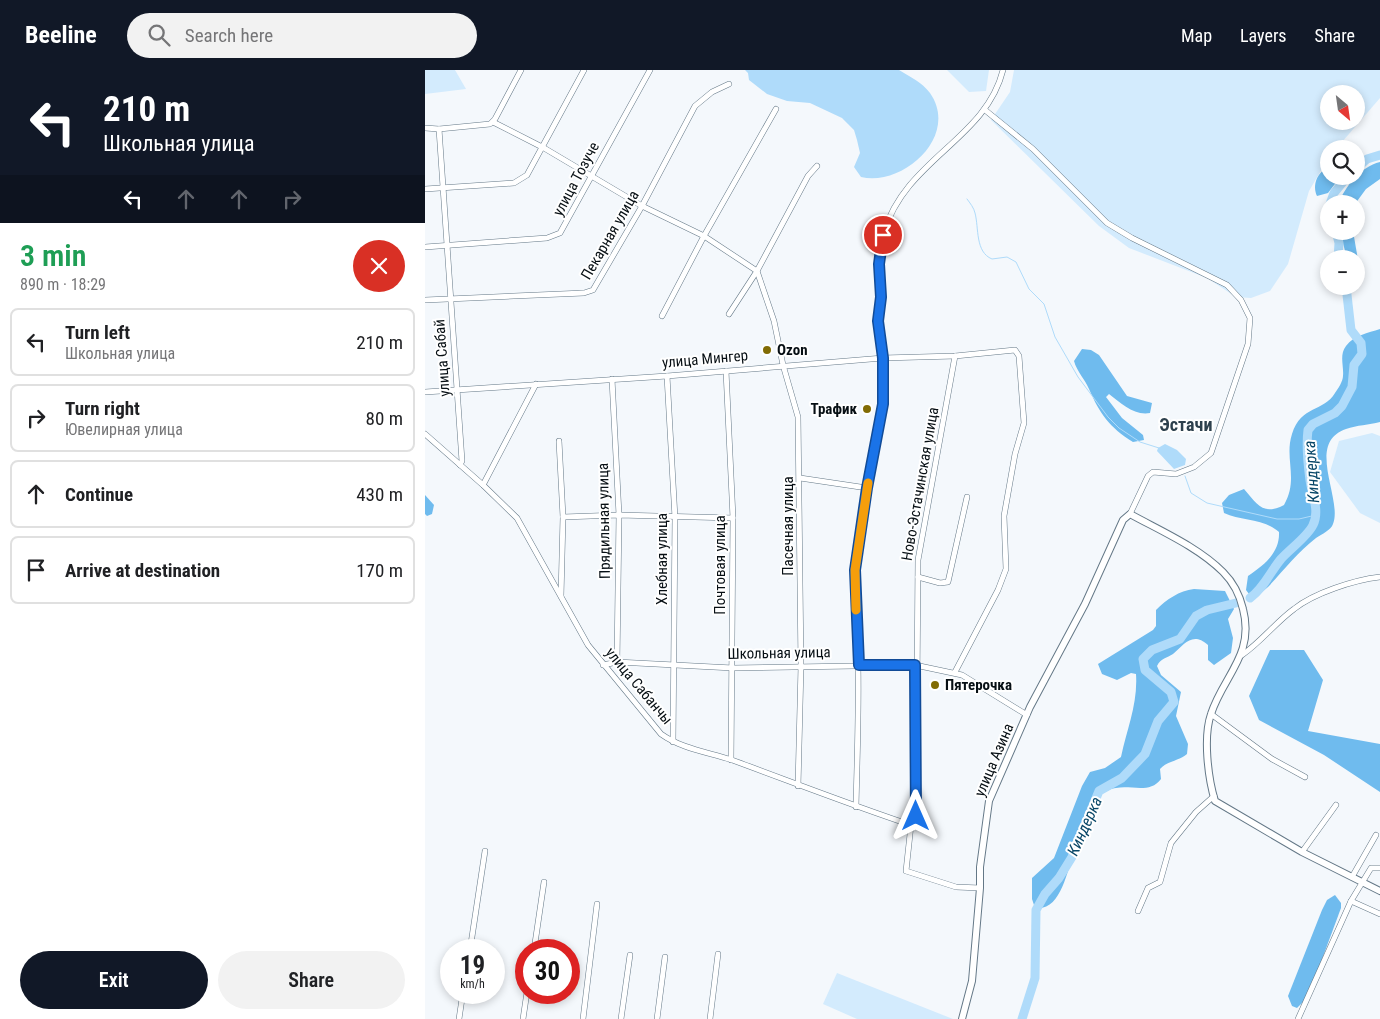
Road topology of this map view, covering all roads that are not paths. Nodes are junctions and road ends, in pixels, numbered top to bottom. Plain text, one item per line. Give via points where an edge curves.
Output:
1 (521, 70) edge
2 (585, 70) edge
3 (650, 70) edge
4 (1003, 70) edge
5 (729, 84) dead end
6 (776, 109) dead end
7 (985, 110) junction
8 (493, 122) junction
9 (425, 128) edge
10 (439, 129) junction
11 (544, 148) junction
12 (817, 166) dead end
13 (591, 176) junction
14 (442, 188) junction
15 (425, 189) edge
16 (642, 206) junction
17 (704, 236) junction
18 (445, 246) junction
19 (425, 248) edge
20 (757, 271) junction
21 (450, 299) junction
22 (425, 300) edge
23 (729, 314) dead end
24 (663, 316) dead end
25 (955, 356) junction
26 (883, 358) junction
27 (783, 365) junction
28 (726, 371) junction
29 (667, 376) junction
30 (612, 379) junction
31 (536, 384) junction
32 (457, 389) junction
33 (425, 392) edge
34 (425, 434) edge
35 (559, 441) dead end
36 (460, 465) junction
37 (800, 478) junction
38 (483, 485) junction
39 (867, 488) junction
40 (967, 497) dead end
41 (1130, 514) junction
42 (619, 515) junction
43 (563, 517) junction
44 (675, 518) junction
45 (733, 518) junction
46 (917, 577) junction
47 (1380, 577) edge
48 (561, 596) junction
49 (1242, 655) junction
50 (617, 662) junction
51 (673, 664) junction
52 (603, 665) junction
53 (859, 665) junction
54 (915, 665) junction
55 (801, 666) junction
56 (733, 668) junction
57 (955, 672) junction
58 (1211, 714) junction
59 (1027, 715) junction
60 (673, 742) junction
61 (731, 760) junction
62 (1305, 777) dead end
63 (798, 786) junction
64 (1214, 796) junction
65 (1336, 805) dead end
66 (856, 807) junction
67 (911, 824) junction
68 (1376, 835) dead end
69 (485, 851) dead end
70 (1302, 852) junction
71 (1380, 868) edge
72 (1351, 877) junction
73 (544, 882) dead end
74 (1363, 883) junction
75 (980, 888) junction
76 (1380, 891) edge
77 (1351, 901) junction
78 (597, 904) dead end
79 (1138, 911) dead end
80 (1380, 914) edge
81 (472, 939) edge
82 (535, 939) edge
83 (718, 954) dead end
84 (630, 955) dead end
85 (665, 957) dead end
86 (461, 1004) edge
87 (525, 1004) edge
88 (459, 1019) edge
89 (523, 1019) edge
90 (583, 1019) edge
91 (621, 1019) edge
92 (657, 1019) edge
93 (710, 1019) edge
94 (962, 1019) edge
95 (1298, 1019) edge

1 - 8 street
2 - 11 street
3 - 13 street, улица Тозуче
4 - 7 street
5 - 16 street, Пекарная улица via 712,92 695,106
6 - 17 street
7 - 26 street via 909,184 890,214 879,264 881,297 878,321
7 - 41 street via 1033,149 1107,223 1227,285 1241,300 1250,318 1248,344 1211,453 1194,467 1176,474 1153,472
8 - 10 street
8 - 11 street
9 - 10 street
10 - 14 street, улица Сабай
11 - 13 street
11 - 14 street via 527,176 519,182
12 - 20 street via 808,176
13 - 16 street
13 - 18 street, улица Тозуче via 564,228 554,237
14 - 15 street
14 - 18 street, улица Сабай
16 - 17 street
16 - 21 street, Пекарная улица via 595,288 589,292
17 - 20 street
17 - 24 street
18 - 19 street, улица Тозуче
18 - 21 street, улица Сабай
20 - 23 street
20 - 27 street, Пасечная улица via 774,321
21 - 22 street, Пекарная улица
21 - 32 street, улица Сабай
25 - 26 street, улица Мингер
25 - 46 street, Ново-Эстачинская улица
25 - 57 street, улица Мингер via 1017,352 1024,422 1004,516 1005,569 1001,585
26 - 27 street, улица Мингер
26 - 39 street via 883,404
27 - 28 street, улица Мингер
27 - 37 street, Пасечная улица via 798,417
28 - 29 street, улица Мингер
28 - 45 street, Почтовая улица
29 - 30 street, улица Мингер
29 - 44 street, Хлебная улица
30 - 31 street, улица Мингер
30 - 42 street, Прядильная улица
31 - 32 street, улица Мингер
31 - 38 street
32 - 33 street, улица Мингер
32 - 36 street, улица Сабай
34 - 36 street, улица Сабанчы
35 - 43 street
36 - 38 street, улица Сабанчы
37 - 39 street
37 - 55 street, Пасечная улица
38 - 48 street, улица Сабанчы via 517,518
39 - 53 street via 855,570
40 - 46 street via 948,582
41 - 49 street via 1207,559 1224,573 1238,594 1244,613
41 - 59 street, улица Азина via 1123,520 1081,612
42 - 43 street
42 - 44 street
42 - 50 street, Прядильная улица
43 - 48 street
44 - 45 street
44 - 51 street, Хлебная улица
45 - 56 street, Почтовая улица
46 - 54 street, Ново-Эстачинская улица
47 - 49 street via 1365,579 1303,602
48 - 52 street, улица Сабанчы
49 - 58 street
50 - 51 street, Школьная улица
50 - 52 street, Школьная улица
51 - 56 street, Школьная улица
51 - 60 street, Хлебная улица
52 - 60 street, улица Сабанчы via 661,734
53 - 54 street, Школьная улица
53 - 55 street, Школьная улица
53 - 66 street
54 - 57 street, Школьная улица
54 - 67 street, Ново-Эстачинская улица via 916,816
55 - 56 street, Школьная улица
55 - 63 street, Пасечная улица
56 - 61 street, Почтовая улица
57 - 59 street
58 - 62 street via 1272,759
58 - 64 street via 1207,745
59 - 75 street, улица Азина via 989,801
60 - 61 street, улица Сабанчы
61 - 63 street, улица Сабанчы
63 - 66 street, улица Сабанчы
64 - 70 street via 1219,805
64 - 79 street via 1171,842 1160,882 1148,888
65 - 70 street
66 - 67 street, улица Сабанчы
67 - 75 street via 906,871 956,887
68 - 72 street
69 - 81 street
70 - 72 street
71 - 74 street via 1371,868
72 - 74 street
73 - 82 street
74 - 76 street
74 - 77 street
75 - 94 street, улица Азина via 972,981
77 - 80 street
77 - 95 street
78 - 90 street
83 - 93 street
84 - 91 street
85 - 92 street
86 - 88 street
87 - 89 street

